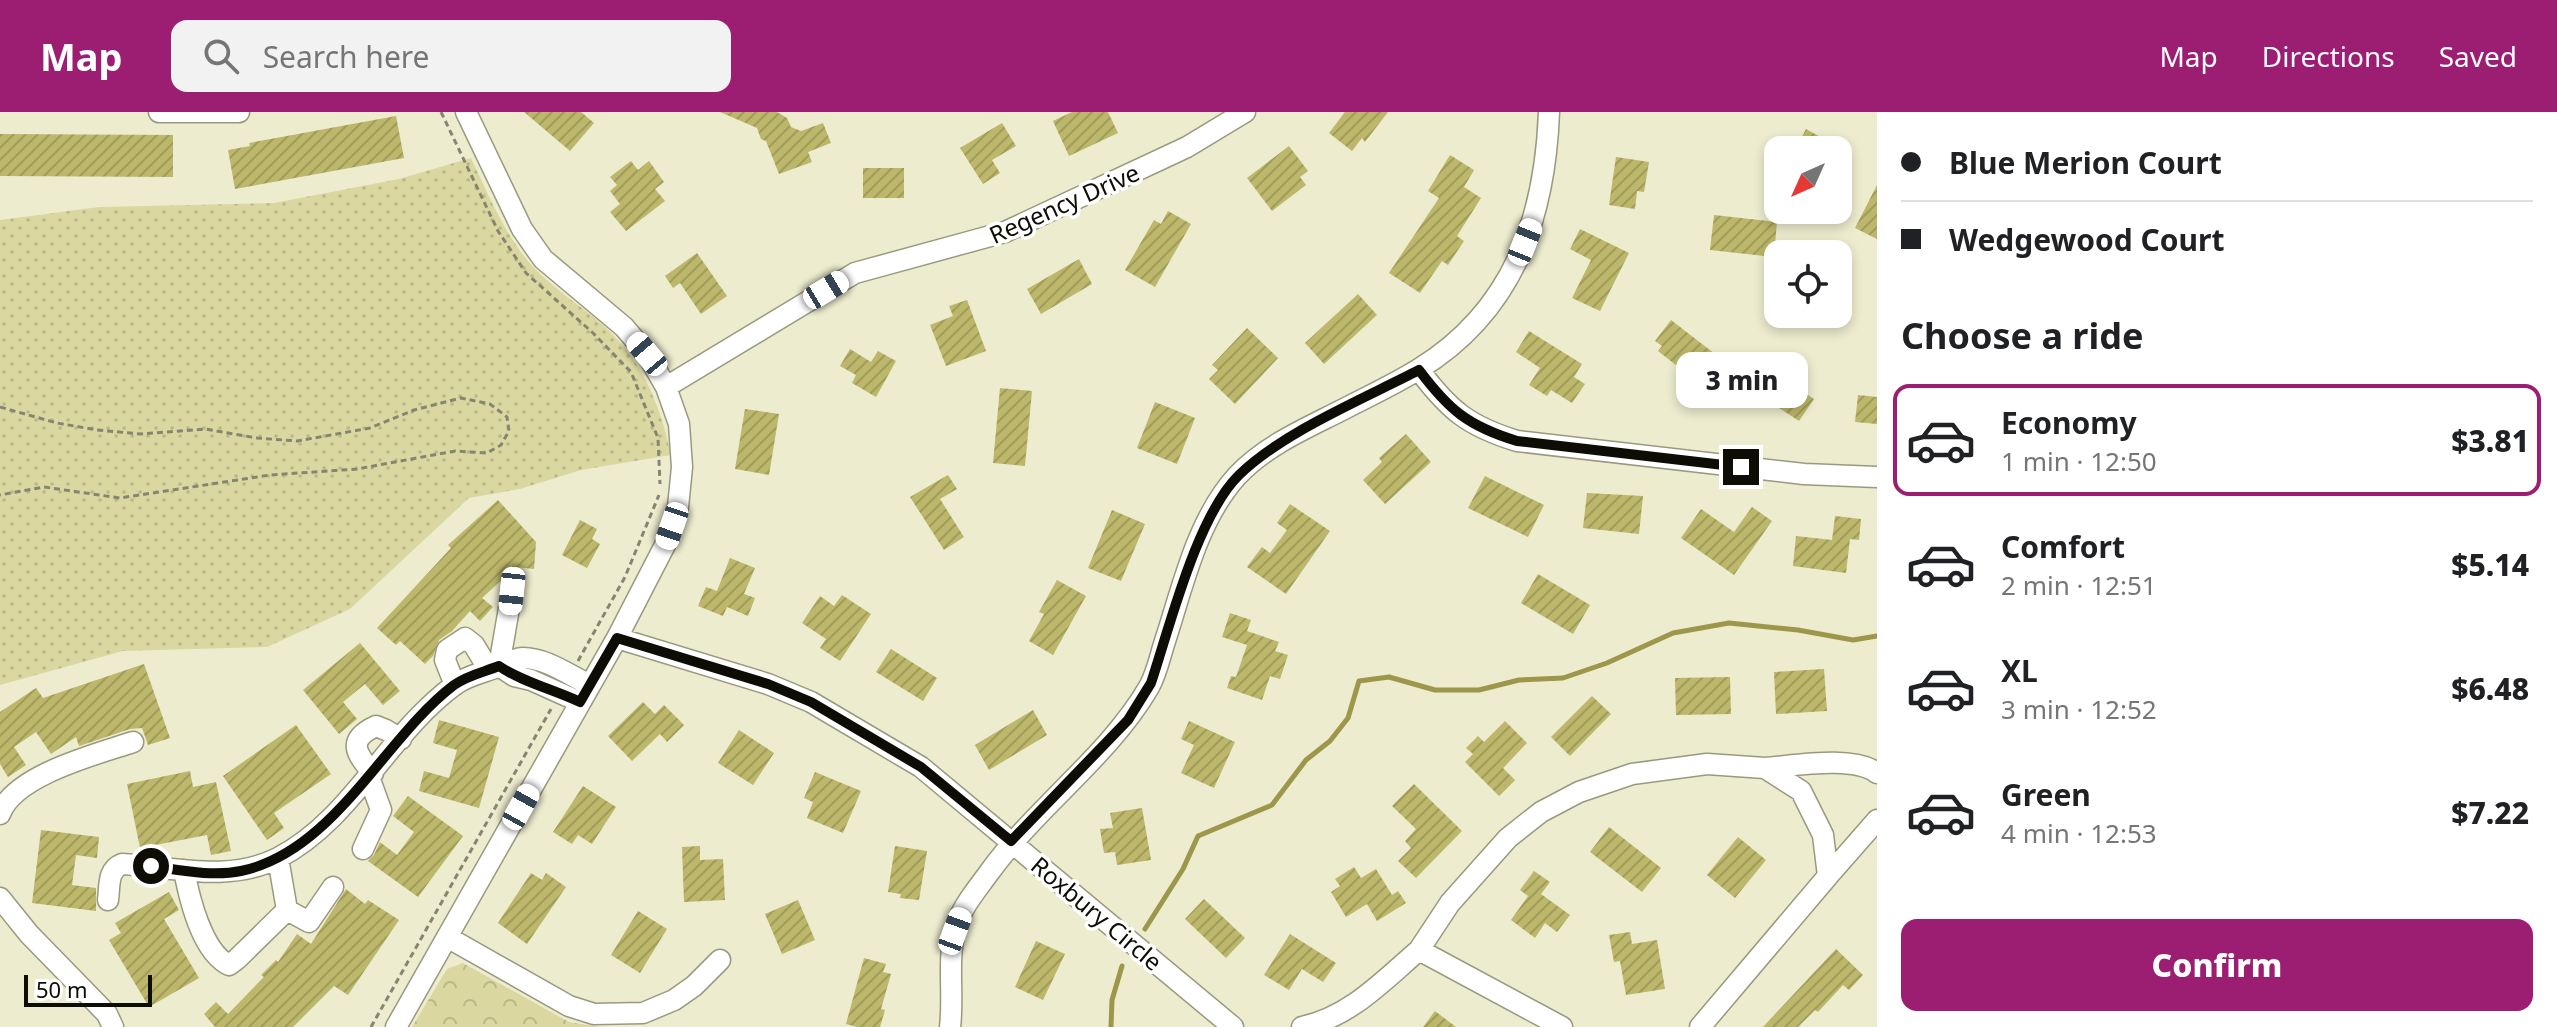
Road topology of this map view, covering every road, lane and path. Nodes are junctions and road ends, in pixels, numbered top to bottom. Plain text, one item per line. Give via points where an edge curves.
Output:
1 (159, 112) edge
2 (239, 112) edge
3 (441, 112) edge
4 (466, 112) edge
5 (1245, 112) edge
6 (1549, 112) edge
7 (1419, 370) junction
8 (666, 387) junction
9 (0, 407) edge
10 (1877, 477) edge
11 (0, 495) edge
12 (512, 591) dead end
13 (617, 638) junction
14 (494, 668) junction
15 (566, 684) junction
16 (455, 685) junction
17 (585, 694) junction
18 (401, 739) junction
19 (133, 742) dead end
20 (1765, 768) junction
21 (1877, 773) edge
22 (371, 775) junction
23 (0, 810) edge
24 (1877, 820) edge
25 (1011, 841) junction
26 (363, 849) dead end
27 (278, 858) junction
28 (184, 870) junction
29 (1828, 876) junction
30 (333, 887) dead end
31 (0, 898) edge
32 (108, 900) dead end
33 (287, 910) junction
34 (447, 937) junction
35 (1419, 950) junction
36 (720, 960) dead end
37 (620, 1021) edge
38 (113, 1027) edge
39 (371, 1027) edge
40 (396, 1027) edge
41 (950, 1027) edge
42 (1233, 1027) edge
43 (1302, 1027) edge
44 (1562, 1027) edge
45 (1700, 1027) edge

1 - 2 street
3 - 15 path via 498,231 526,273 631,372 658,438 660,492 625,577
4 - 8 street via 522,229 543,259 624,327
5 - 8 street, Regency Drive via 1187,147 1005,232 855,273
6 - 7 street via 1539,198 1519,257 1487,311
7 - 10 street via 1459,414 1517,441 1804,474
7 - 25 street via 1272,446 1237,476 1210,515 1151,683 1136,708
8 - 13 street via 679,424 678,507 665,545
9 - 11 path via 97,430 141,434 205,429 297,441 370,428 461,398 490,404 507,417 509,431 501,445 487,453 455,451 357,469 270,475 120,498 44,487
12 - 14 street
13 - 17 street
13 - 25 street, Roxbury Circle via 811,702 921,767
14 - 15 street via 520,657 540,660
14 - 16 street
14 - 16 street via 465,638 447,650 445,660
15 - 17 street
15 - 39 path
16 - 18 street
17 - 34 street
18 - 22 street
18 - 22 street via 376,726 365,731 356,749
19 - 23 street via 43,776
20 - 21 street via 1846,763
20 - 29 street via 1801,791 1823,835
20 - 35 street via 1707,764 1632,774 1579,792 1508,838 1450,903
22 - 26 street via 381,810
22 - 27 street via 321,827
24 - 29 street
25 - 41 street via 963,908 955,931
25 - 42 street, Roxbury Circle
27 - 28 street via 243,871
27 - 33 street
28 - 32 street via 122,864 110,875
28 - 33 street via 193,909 214,954 229,965
29 - 45 street
30 - 33 street via 309,922
31 - 38 street via 107,1014
34 - 37 street via 569,1006
34 - 40 street
35 - 43 street via 1348,1010
35 - 44 street
36 - 37 street via 674,1000

